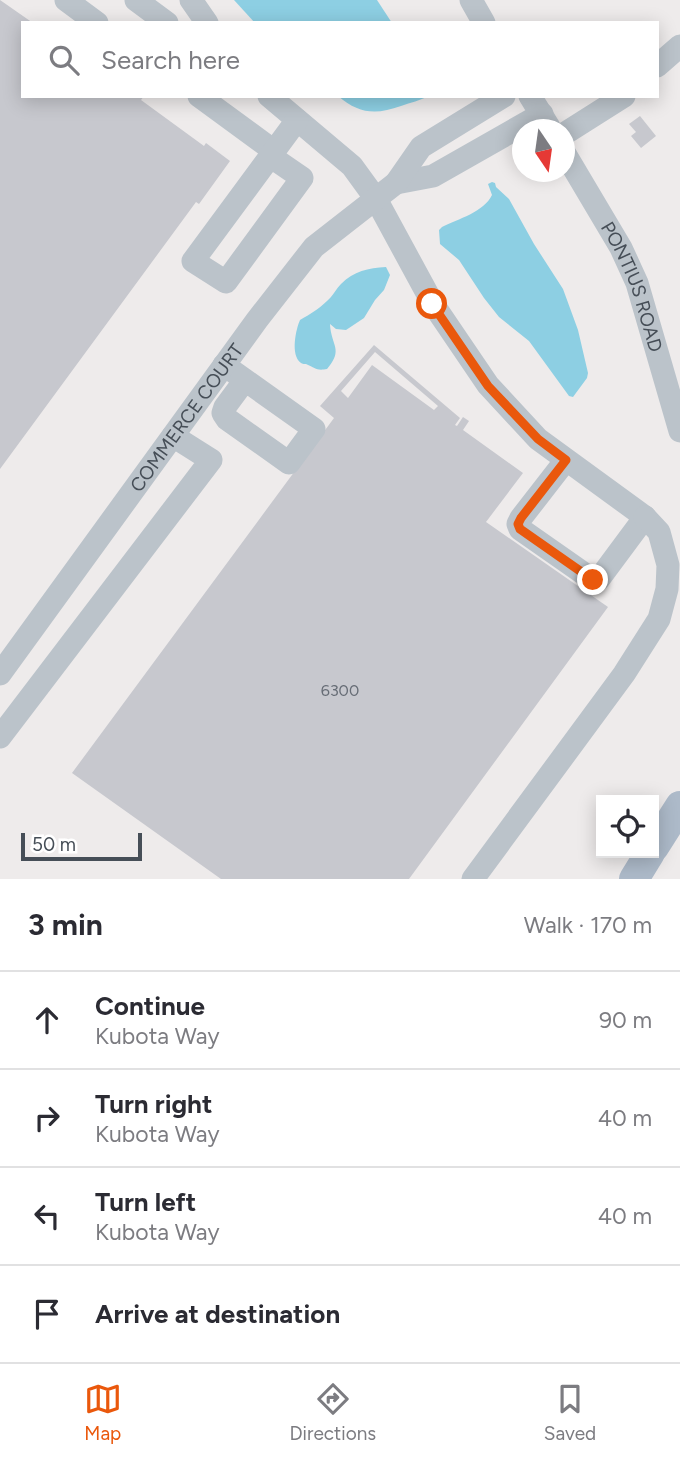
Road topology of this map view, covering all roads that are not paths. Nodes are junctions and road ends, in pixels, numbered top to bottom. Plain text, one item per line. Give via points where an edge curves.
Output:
1 (66, 0) edge
2 (136, 0) edge
3 (191, 0) edge
4 (471, 0) edge
5 (94, 21) edge
6 (164, 21) edge
7 (206, 21) edge
8 (484, 21) edge
9 (680, 46) edge
10 (659, 64) edge
11 (202, 98) edge
12 (271, 98) edge
13 (501, 98) edge
14 (621, 98) edge
15 (541, 113) edge
16 (297, 120) junction
17 (575, 128) edge
18 (272, 153) junction
19 (575, 169) edge
20 (397, 183) junction
21 (376, 199) junction
22 (224, 365) junction
23 (245, 380) dead end
24 (675, 392) edge
25 (680, 431) edge
26 (173, 436) junction
27 (566, 460) junction
28 (645, 517) junction
29 (2, 671) edge
30 (36, 690) junction
31 (0, 737) edge
32 (680, 806) edge
33 (659, 839) edge
34 (647, 858) edge
35 (473, 879) edge
36 (634, 879) edge

1 - 5 street
2 - 6 street
3 - 7 street
4 - 8 street
9 - 10 street
11 - 18 street
12 - 16 street
13 - 20 street, COMMERCE COURT via 421,147
14 - 17 street
15 - 20 street, COMMERCE COURT via 433,176
16 - 18 street
16 - 21 street via 352,166
18 - 18 street via 193,261 226,282 302,178
19 - 24 street, PONTIUS ROAD via 637,283
20 - 21 street, COMMERCE COURT
21 - 22 street, COMMERCE COURT via 314,247
21 - 27 street via 432,304 488,386 538,439
22 - 23 street
22 - 26 street, COMMERCE COURT
24 - 25 street, PONTIUS ROAD
26 - 29 street, COMMERCE COURT
26 - 30 street via 211,460
27 - 28 street
27 - 28 street via 521,518 520,529 593,580 599,579
28 - 35 street via 659,532 668,565 659,619 624,674
29 - 30 street
30 - 31 street
32 - 33 main road
34 - 36 main road

